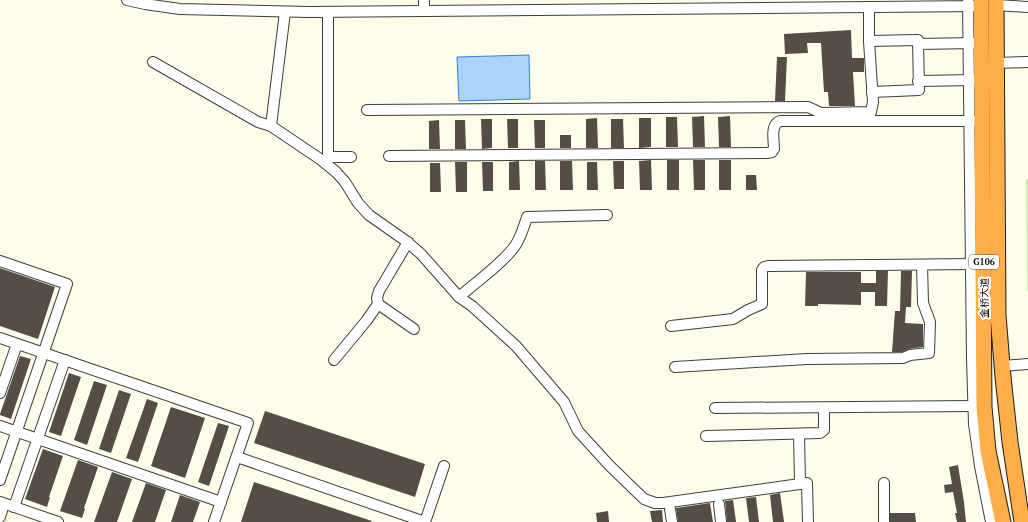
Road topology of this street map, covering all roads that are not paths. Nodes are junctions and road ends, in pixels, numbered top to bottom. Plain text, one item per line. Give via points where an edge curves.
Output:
1 (127, 0) edge
2 (424, 0) edge
3 (982, 3) edge
4 (763, 4) edge
5 (869, 7) junction
6 (1028, 7) edge
7 (424, 11) junction
8 (285, 12) junction
9 (328, 12) junction
10 (869, 41) junction
11 (975, 43) junction
12 (918, 44) junction
13 (153, 62) dead end
14 (1028, 62) edge
15 (996, 63) junction
16 (975, 80) junction
17 (918, 81) junction
18 (872, 92) junction
19 (367, 110) dead end
20 (976, 121) junction
21 (271, 126) junction
22 (389, 156) dead end
23 (351, 157) dead end
24 (607, 215) dead end
25 (408, 242) junction
26 (0, 261) edge
27 (977, 264) junction
28 (922, 265) junction
29 (459, 297) junction
30 (378, 304) junction
31 (671, 326) dead end
32 (414, 329) dead end
33 (0, 338) edge
34 (17, 344) junction
35 (44, 353) junction
36 (65, 360) junction
37 (334, 360) dead end
38 (1028, 364) edge
39 (1002, 366) junction
40 (675, 367) dead end
41 (0, 393) edge
42 (973, 406) junction
43 (715, 408) dead end
44 (824, 408) junction
45 (0, 426) edge
46 (16, 431) junction
47 (799, 434) junction
48 (706, 436) dead end
49 (38, 438) junction
50 (237, 457) junction
51 (444, 466) dead end
52 (0, 480) edge
53 (884, 483) dead end
54 (800, 484) junction
55 (221, 502) junction
56 (6, 504) edge
57 (719, 504) dead end
58 (670, 509) dead end
59 (0, 517) edge
60 (58, 522) edge
61 (214, 522) edge
62 (425, 522) edge
63 (672, 522) edge
64 (721, 522) edge
65 (808, 522) edge
66 (884, 522) edge
67 (991, 522) edge
68 (1003, 522) edge
69 (1022, 522) edge

1 - 8 street via 180,9
2 - 7 street
3 - 5 street
3 - 6 street
3 - 11 highway, 金桥大道 / G106
3 - 15 highway, 金桥大道 / G106
4 - 5 street
4 - 7 street
5 - 10 street
7 - 9 street
8 - 9 street
8 - 21 street
9 - 23 street via 328,155
10 - 12 street via 918,40
10 - 18 street
11 - 12 street
11 - 16 highway, 金桥大道 / G106
12 - 17 street
13 - 21 street via 258,122
14 - 15 street
15 - 39 highway, 金桥大道 / G106 via 997,286
16 - 17 street
16 - 20 highway, 金桥大道 / G106
17 - 18 street via 918,90
18 - 19 street via 871,112 821,113 808,107
20 - 22 street via 780,121 776,122 774,127 774,149 768,153
20 - 27 highway, 金桥大道 / G106
21 - 25 street via 336,172 369,216
24 - 29 street via 527,217 515,246
25 - 29 street
25 - 30 street via 379,291
26 - 35 street via 67,284
27 - 28 street
27 - 42 street
27 - 68 highway, 金桥大道 / G106 via 985,423
28 - 31 street via 768,266 762,270 762,304 759,306 733,319
28 - 40 street via 923,303 930,322 929,353 903,358 807,359
29 - 54 street via 501,331 547,380 564,402 578,431 644,500 663,503
30 - 32 street
30 - 37 street
33 - 34 street
34 - 35 street
34 - 41 street
35 - 36 street
35 - 46 street
36 - 49 street
36 - 50 street via 248,423
38 - 39 street
39 - 69 highway, 金桥大道 / G106 via 1012,462
42 - 44 street
42 - 67 street via 977,445
43 - 44 street
44 - 47 street via 823,432
45 - 46 street
46 - 49 street
46 - 52 street
47 - 48 street
47 - 54 street
49 - 55 street
49 - 56 street
50 - 55 street
50 - 62 street
51 - 62 street
53 - 66 street
54 - 65 street via 807,483
55 - 61 street
56 - 59 street
56 - 60 street
57 - 64 street
58 - 63 street

